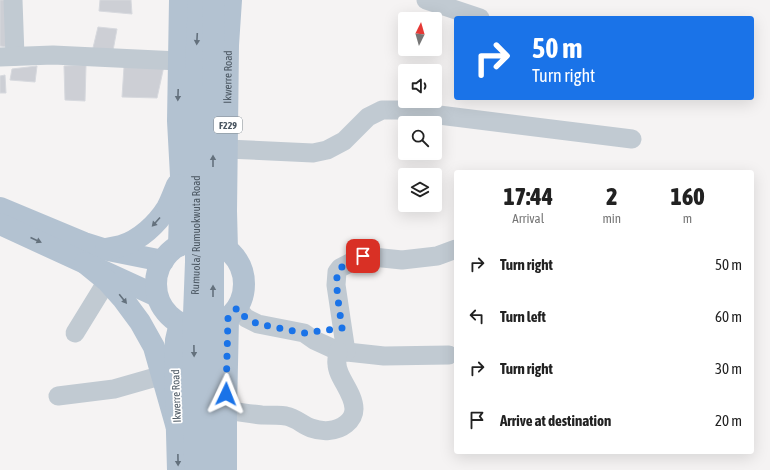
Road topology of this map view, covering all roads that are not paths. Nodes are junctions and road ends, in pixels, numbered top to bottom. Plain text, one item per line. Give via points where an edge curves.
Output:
1 (13, 0) edge
2 (180, 0) edge
3 (199, 0) edge
4 (214, 0) edge
5 (231, 0) edge
6 (426, 0) edge
7 (474, 16) edge
8 (8, 57) edge
9 (179, 61) junction
10 (632, 139) dead end
11 (227, 149) junction
12 (180, 176) junction
13 (0, 208) edge
14 (0, 224) edge
15 (179, 246) junction
16 (103, 249) junction
17 (227, 250) junction
18 (454, 250) edge
19 (163, 261) junction
20 (85, 263) junction
21 (107, 281) junction
22 (157, 296) junction
23 (233, 313) junction
24 (180, 323) junction
25 (342, 328) junction
26 (74, 333) dead end
27 (304, 333) junction
28 (342, 352) junction
29 (449, 355) dead end
30 (163, 375) junction
31 (58, 396) dead end
32 (226, 410) junction
33 (178, 428) junction
34 (178, 470) edge
35 (196, 470) edge
36 (213, 470) edge
37 (226, 470) edge

1 - 8 street
2 - 9 main road
3 -> 35 main road, Rumuola/ Rumuokwuta Road, bridge via 194,341
36 -> 4 main road, Rumuola/ Rumuokwuta Road, bridge
5 - 11 main road, Ikwerre Road / F229
6 - 7 street
8 - 9 street via 53,55
9 -> 12 main road
10 - 11 street via 382,110 368,117 344,141 327,150 313,153
11 - 17 main road, Ikwerre Road / F229
12 - 15 main road
12 -> 16 main road via 167,207 149,229 122,246
13 - 16 main road
14 -> 20 main road
15 - 17 main road via 202,241 211,242
15 - 19 main road
16 - 19 main road
17 - 23 main road via 239,264 244,282 242,295
18 - 25 street via 437,256 402,260 363,256 340,268 337,272 336,285
19 - 22 main road via 156,278
20 - 21 main road
20 - 22 main road
21 - 26 street
21 -> 30 main road via 140,322 154,347
22 - 24 main road via 166,312
23 - 24 main road via 216,325 207,327 198,328
23 - 27 street via 258,324
23 - 32 main road
24 - 33 main road, Ikwerre Road via 175,359
25 - 27 street
25 - 28 street
27 - 28 street
28 - 29 street via 384,356
28 - 32 street via 336,364 354,410 350,421 343,426 331,431 321,430 287,416
30 - 31 street via 114,390
30 - 33 main road
32 - 37 main road
33 -> 34 main road, Ikwerre Road

